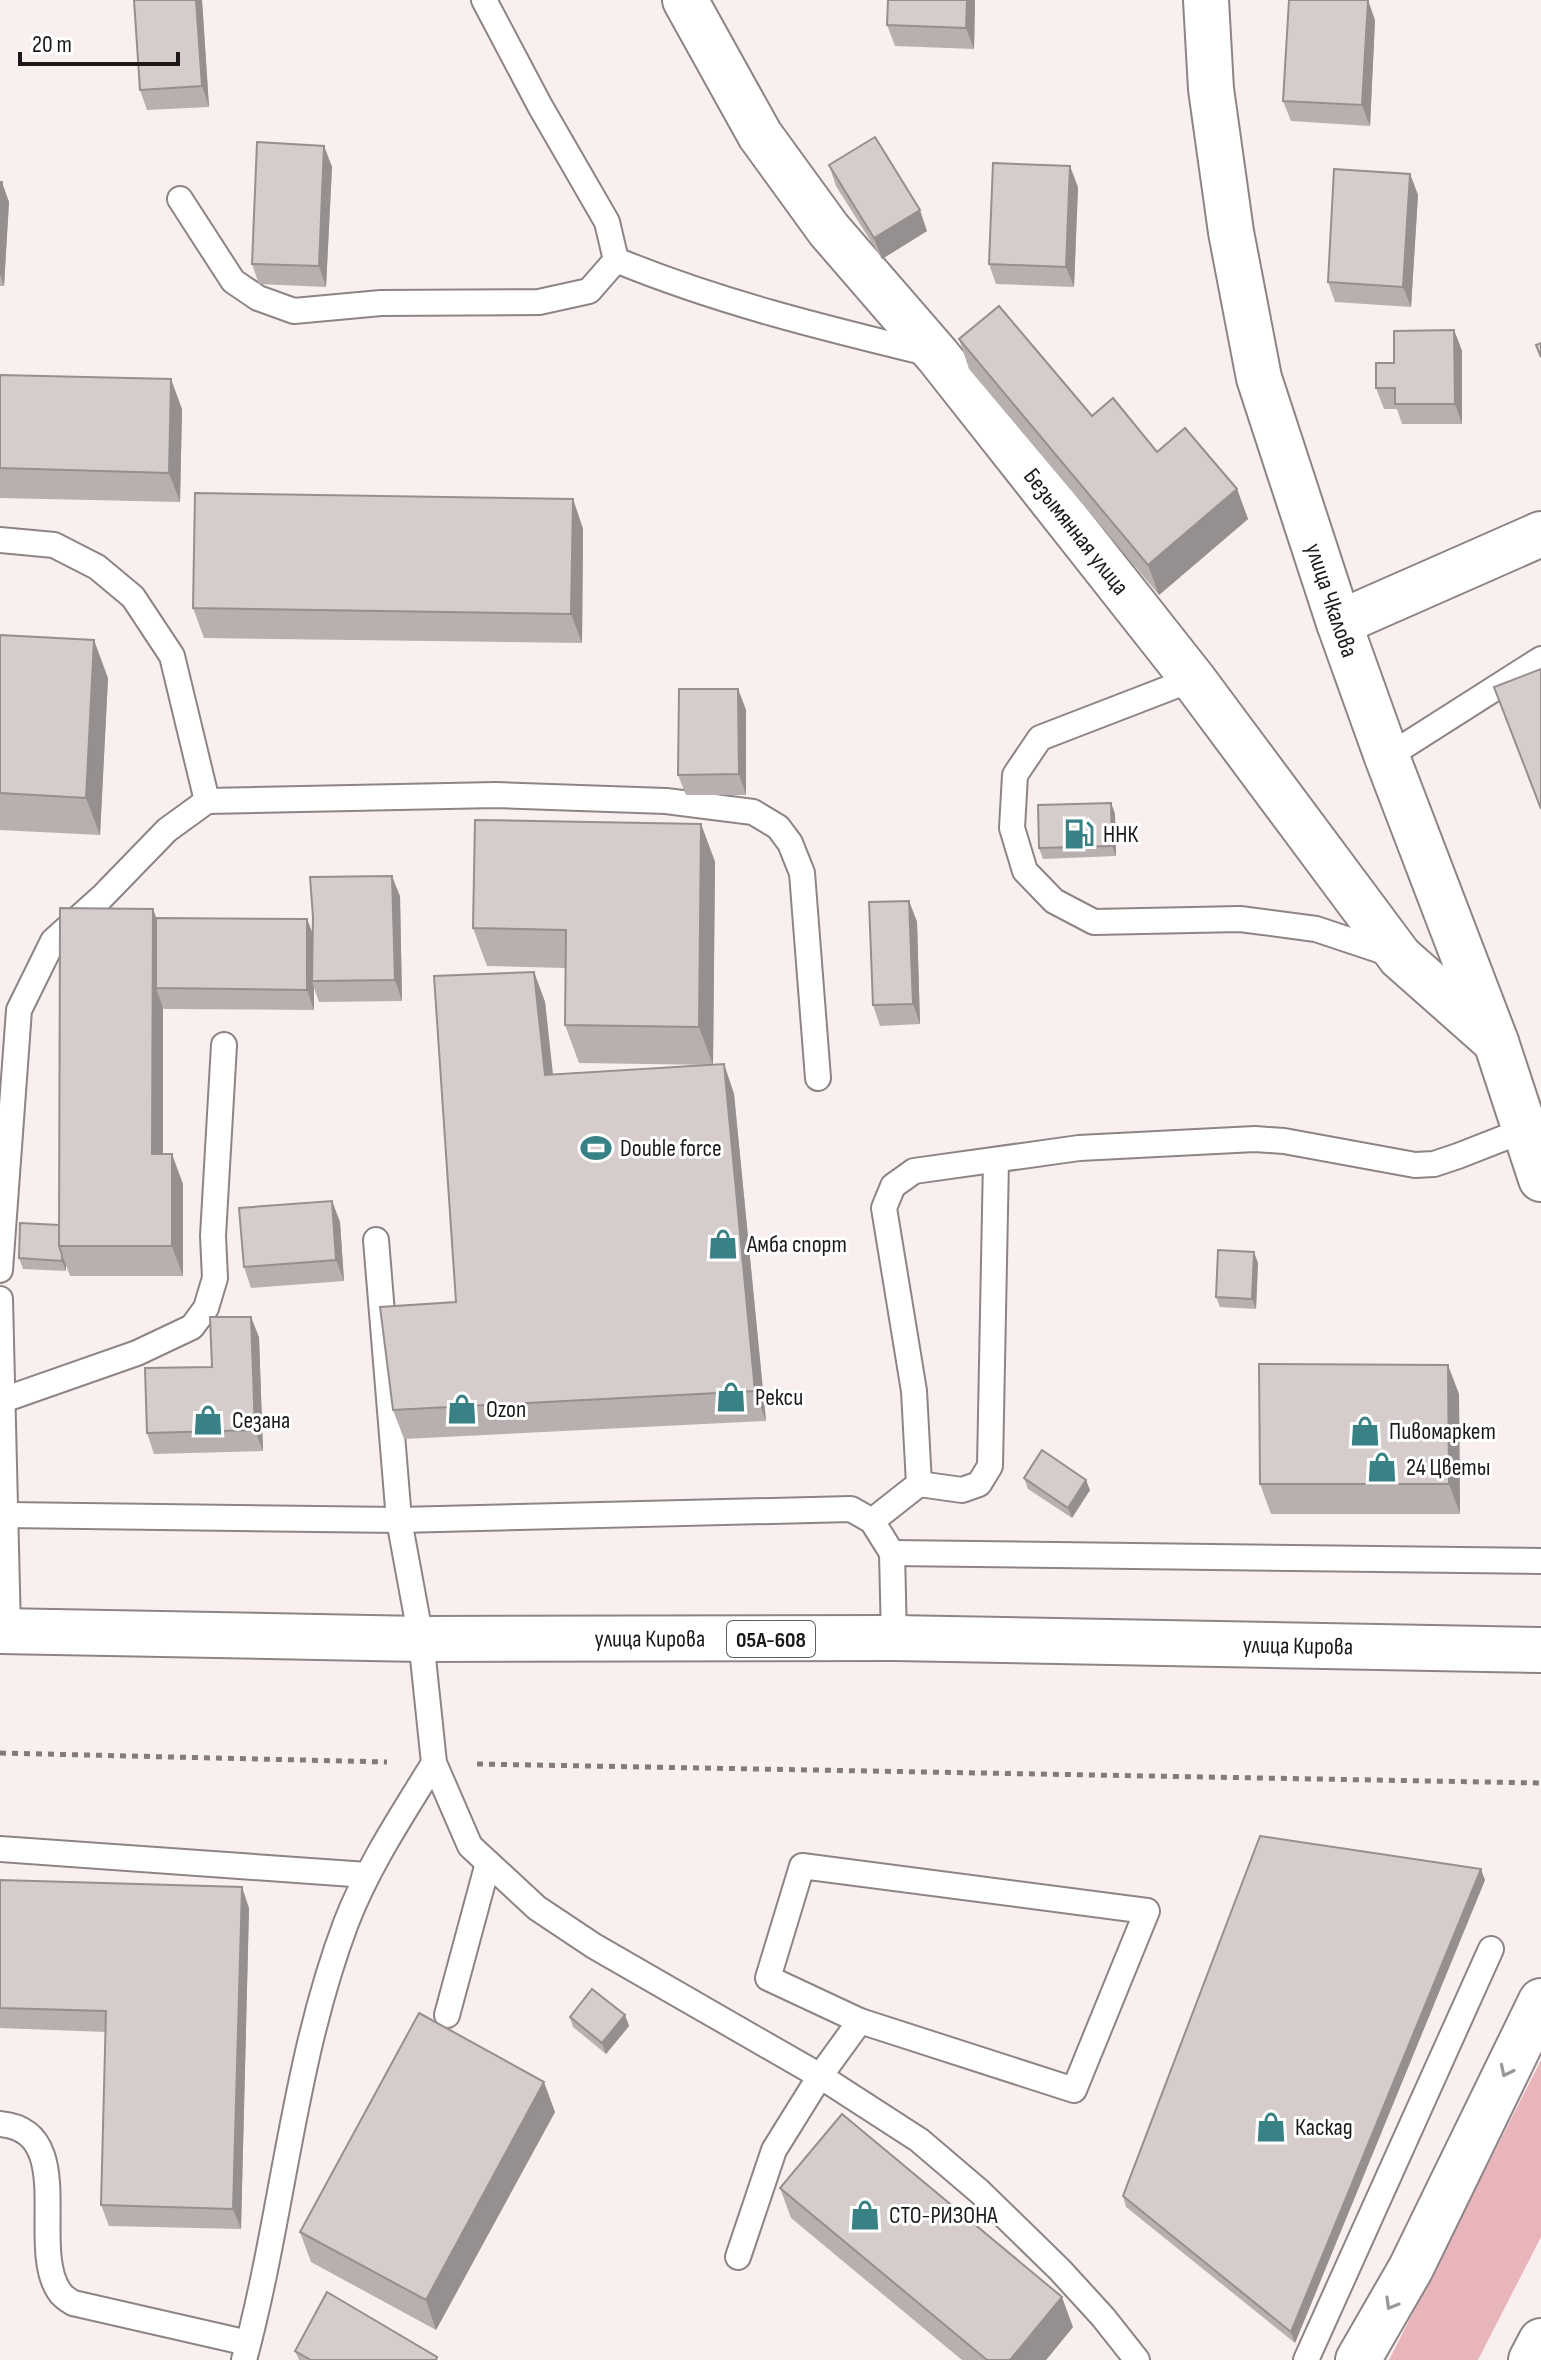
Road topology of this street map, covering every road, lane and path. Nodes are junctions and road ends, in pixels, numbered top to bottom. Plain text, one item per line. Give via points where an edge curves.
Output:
1 (484, 0) edge
2 (685, 0) edge
3 (1206, 0) edge
4 (180, 199) dead end
5 (616, 260) junction
6 (938, 356) junction
7 (1541, 534) edge
8 (0, 540) edge
9 (1339, 623) junction
10 (1541, 659) edge
11 (1193, 679) junction
12 (1387, 757) junction
13 (207, 801) junction
14 (1400, 957) junction
15 (1496, 1042) junction
16 (224, 1045) dead end
17 (818, 1078) dead end
18 (1533, 1126) edge
19 (996, 1160) junction
20 (1541, 1179) edge
21 (376, 1240) dead end
22 (0, 1270) edge
23 (0, 1299) edge
24 (3, 1400) junction
25 (919, 1484) junction
26 (7, 1515) junction
27 (399, 1520) junction
28 (872, 1521) junction
29 (892, 1553) junction
30 (1541, 1561) edge
31 (4, 1631) edge
32 (894, 1638) junction
33 (421, 1639) junction
34 (1541, 1650) edge
35 (0, 1753) edge
36 (434, 1763) junction
37 (1541, 1783) edge
38 (0, 1849) edge
39 (488, 1863) junction
40 (367, 1875) junction
41 (1491, 1949) dead end
42 (1541, 2001) edge
43 (447, 2015) dead end
44 (860, 2021) junction
45 (820, 2076) junction
46 (0, 2124) edge
47 (738, 2257) dead end
48 (1541, 2341) edge
49 (246, 2352) edge
50 (1137, 2360) edge
51 (1306, 2360) edge
52 (1358, 2360) edge
53 (1531, 2360) edge

1 - 5 lane via 607,222
2 - 6 street, Безымянная улица via 760,135 829,230
3 - 9 street, улица Чкалова via 1211,89 1231,232 1259,378
4 - 5 lane via 233,281 258,298 294,311 381,303 539,302 589,291
5 - 6 lane via 761,312
6 - 11 street, Безымянная улица
7 - 9 street
8 - 13 lane via 54,545 97,567 133,597 172,656
9 - 12 street, улица Чкалова
10 - 12 lane
11 - 14 street, Безымянная улица
11 - 14 lane via 1040,738 1015,775 1012,828 1025,871 1054,901 1094,922 1240,919 1316,929
12 - 15 street, улица Чкалова
13 - 17 lane via 496,795 666,801 753,812 778,827 802,873
13 - 22 lane via 167,830 53,941 19,1010
14 - 15 street, Безымянная улица
15 - 18 street, улица Чкалова
16 - 24 lane via 215,1278 206,1308 192,1327 137,1353
18 - 19 lane via 1434,1164 1255,1139 1079,1148
18 - 20 street, улица Чкалова
19 - 25 lane via 990,1466 979,1484 962,1490
19 - 25 lane via 914,1171 893,1186 884,1208 914,1391
21 - 27 lane
23 - 24 lane
24 - 26 lane
25 - 28 lane
26 - 27 lane
26 - 31 lane
27 - 28 lane via 851,1509
27 - 33 lane
28 - 29 lane
29 - 30 lane
29 - 32 lane
31 - 33 street, улица Кирова / 05А-608
32 - 33 street, улица Кирова / 05А-608
32 - 34 street, улица Кирова / 05А-608
33 - 36 lane
35 - 36 path
36 - 37 path
36 - 39 lane via 470,1846
36 - 40 lane
38 - 40 lane
39 - 43 lane
39 - 45 lane via 537,1908 594,1946
40 - 49 lane via 315,2029
41 - 51 lane
42 -> 52 street via 1411,2268
44 - 44 lane via 1074,2090 1147,1911 802,1866 768,1978
44 - 45 lane
45 - 47 lane via 774,2150
45 - 50 lane via 919,2140 980,2192 1060,2270
46 - 49 lane via 15,2125 32,2137 44,2156 51,2272 59,2292 73,2303
48 - 53 street

